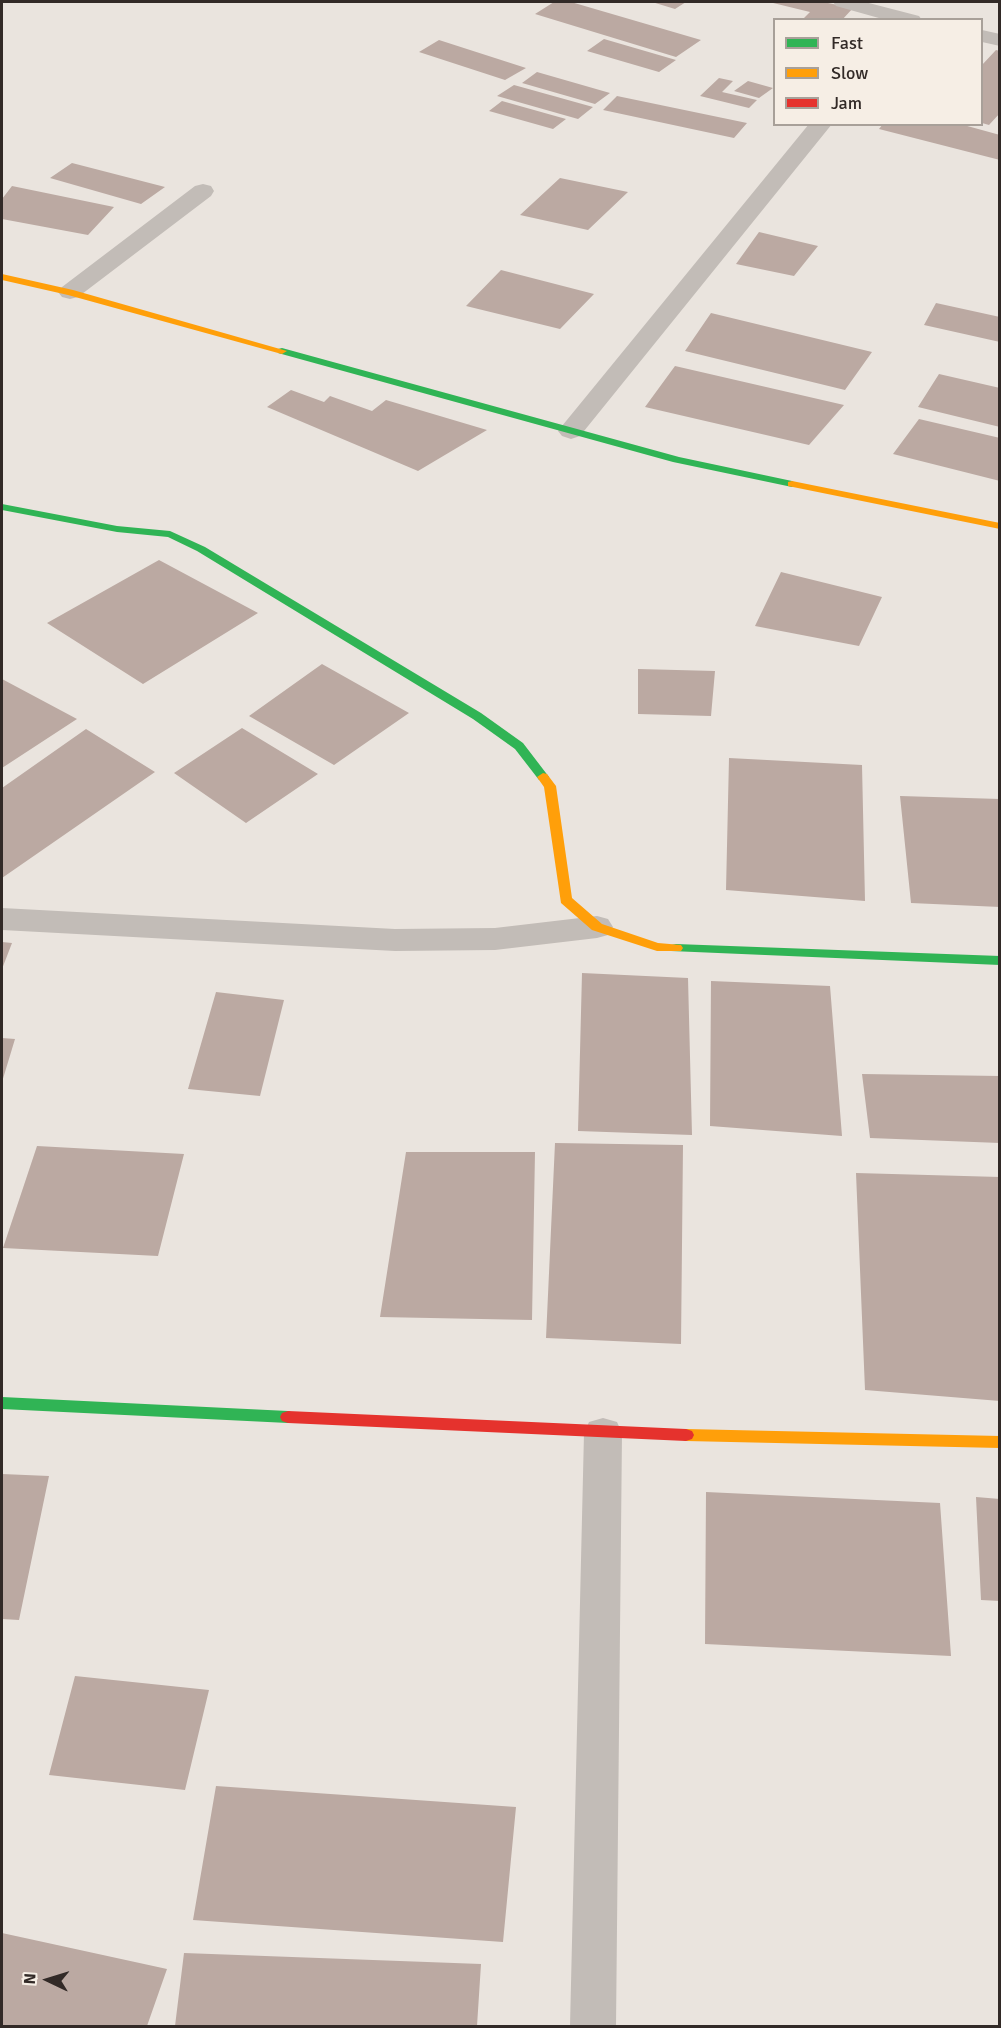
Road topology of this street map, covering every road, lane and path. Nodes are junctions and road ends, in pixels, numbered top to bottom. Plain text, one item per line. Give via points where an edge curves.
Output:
1 (843, 2) edge
2 (904, 18) edge
3 (983, 36) edge
4 (999, 40) edge
5 (819, 126) edge
6 (203, 191) dead end
7 (2, 278) edge
8 (70, 292) junction
9 (571, 431) junction
10 (2, 507) edge
11 (999, 526) edge
12 (2, 919) edge
13 (597, 927) junction
14 (999, 961) edge
15 (2, 1403) edge
16 (603, 1433) junction
17 (999, 1442) edge
18 (593, 2026) edge

1 - 2 street
3 - 4 street
5 - 9 street
6 - 8 street
7 - 8 street
8 - 9 street
9 - 11 street via 677,460
10 - 13 street via 117,529 170,534 477,716 519,746 550,786 566,900
12 - 13 street via 395,940 495,939
13 - 14 street via 657,946
15 - 16 street
16 - 17 street
16 - 18 street

